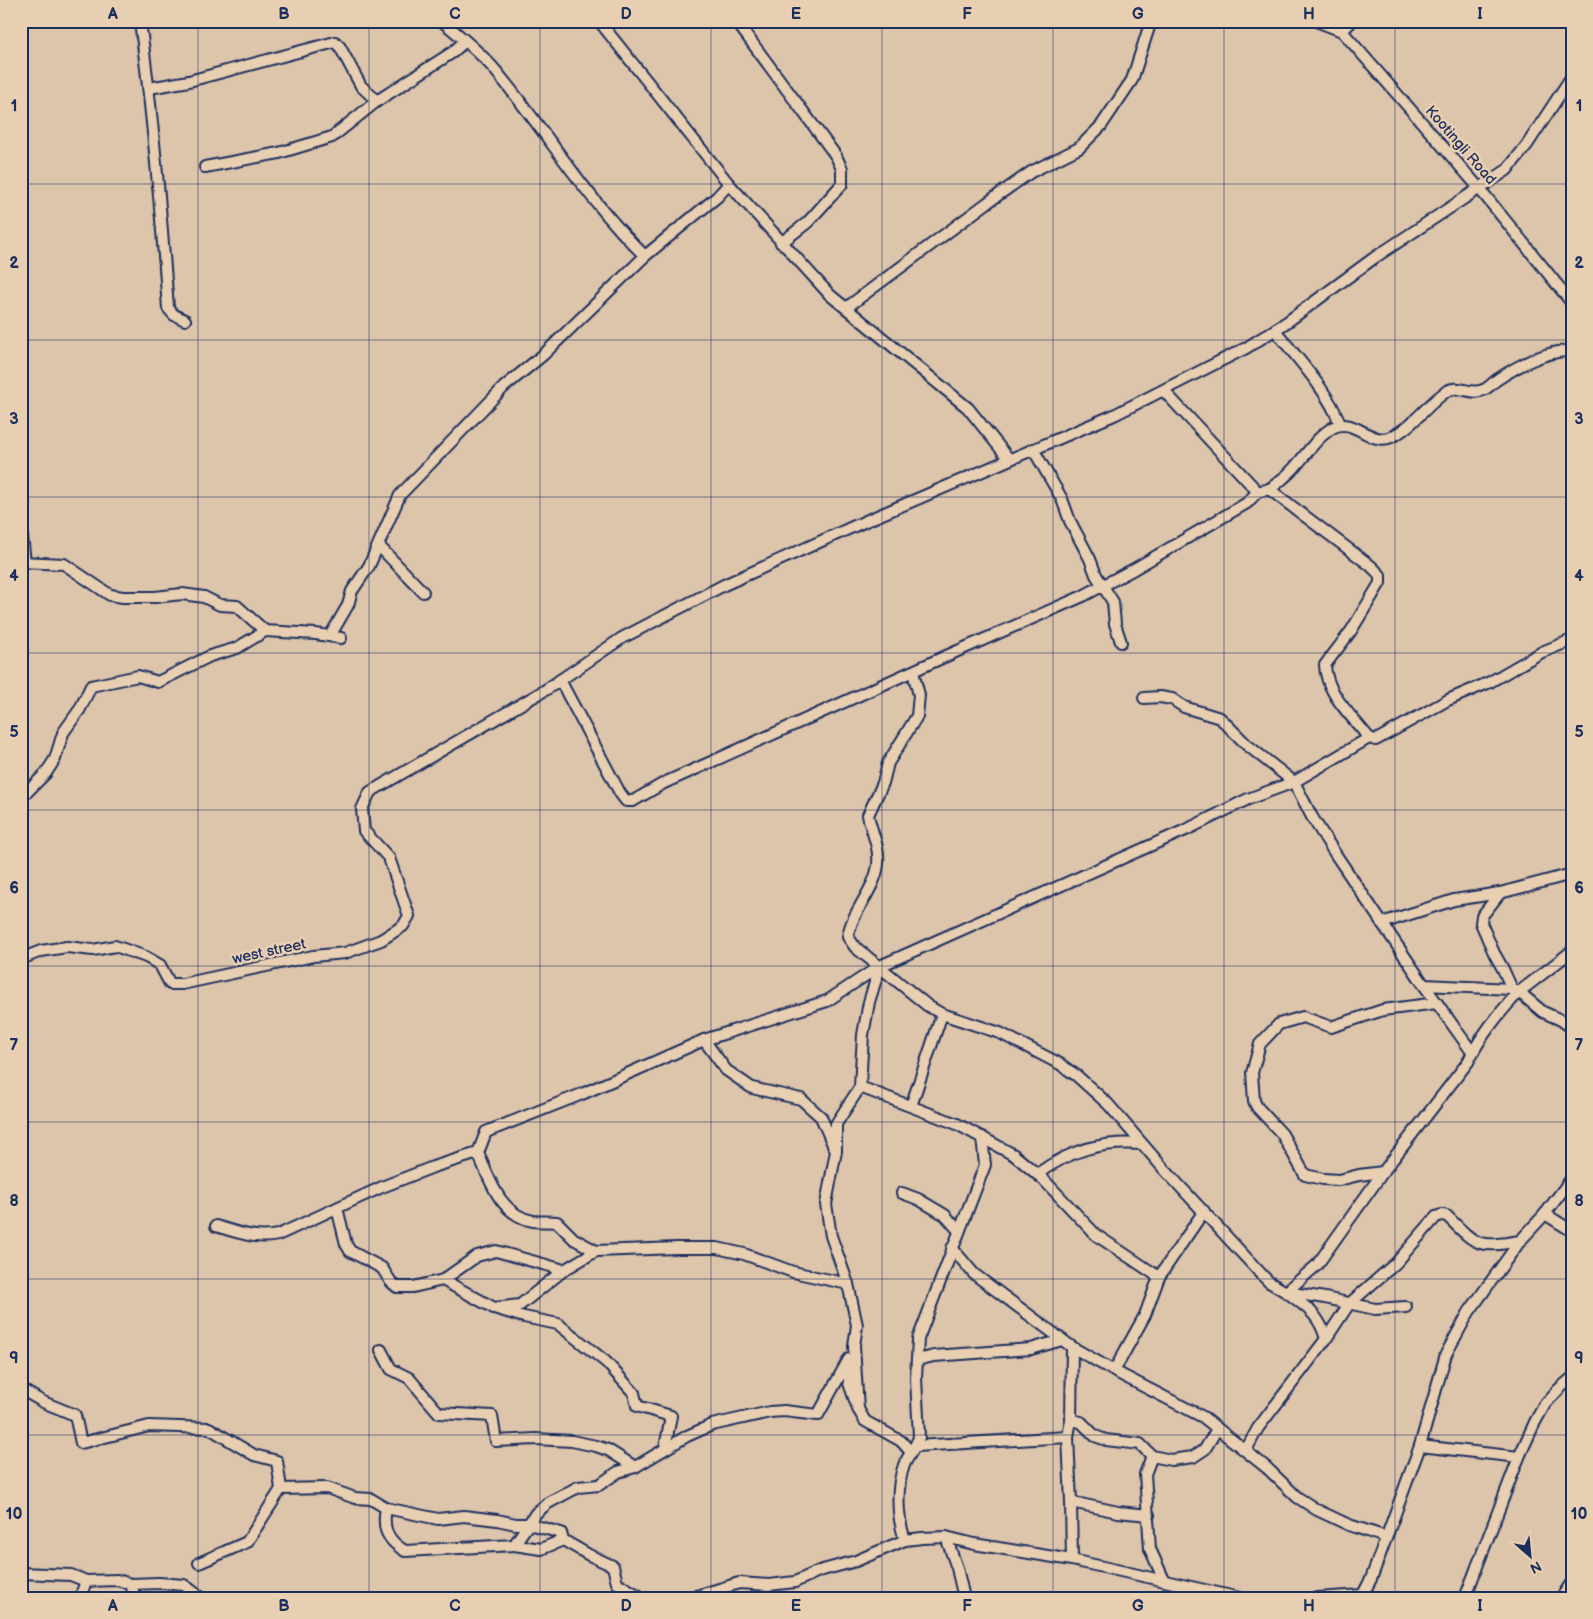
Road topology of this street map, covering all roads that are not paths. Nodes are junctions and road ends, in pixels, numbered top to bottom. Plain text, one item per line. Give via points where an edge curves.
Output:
1 (140, 21) edge
2 (442, 21) edge
3 (736, 21) edge
4 (1151, 21) edge
5 (1316, 21) edge
6 (1334, 21) edge
7 (1352, 21) edge
8 (601, 22) edge
9 (1342, 32) junction
10 (465, 40) junction
11 (1572, 76) edge
12 (149, 88) junction
13 (377, 101) junction
14 (205, 167) dead end
15 (729, 184) junction
16 (1479, 188) junction
17 (781, 243) junction
18 (645, 256) junction
19 (1572, 303) edge
20 (846, 308) junction
21 (185, 320) dead end
22 (1275, 330) junction
23 (1572, 352) edge
24 (1164, 392) junction
25 (1340, 424) junction
26 (1032, 449) junction
27 (1009, 459) junction
28 (1269, 490) junction
29 (1258, 492) junction
30 (21, 528) edge
31 (379, 546) junction
32 (23, 562) edge
33 (1103, 586) junction
34 (423, 592) dead end
35 (265, 631) junction
36 (330, 636) junction
37 (341, 638) dead end
38 (1572, 640) edge
39 (1121, 642) dead end
40 (913, 672) junction
41 (560, 680) junction
42 (1144, 698) dead end
43 (1369, 738) junction
44 (1294, 782) junction
45 (21, 798) edge
46 (1572, 874) edge
47 (1500, 893) junction
48 (1382, 923) junction
49 (1572, 951) edge
50 (21, 959) edge
51 (880, 966) junction
52 (1424, 986) junction
53 (1515, 990) junction
54 (1437, 1003) junction
55 (942, 1014) junction
56 (1572, 1028) edge
57 (704, 1040) junction
58 (1472, 1052) junction
59 (860, 1087) junction
60 (911, 1106) junction
61 (982, 1137) junction
62 (1142, 1144) junction
63 (836, 1152) junction
64 (478, 1153) junction
65 (1383, 1172) junction
66 (1037, 1174) junction
67 (1572, 1178) edge
68 (902, 1193) dead end
69 (337, 1208) junction
70 (1204, 1211) junction
71 (1545, 1214) junction
72 (216, 1226) dead end
73 (959, 1231) junction
74 (1572, 1231) edge
75 (1520, 1241) junction
76 (952, 1248) junction
77 (596, 1251) junction
78 (564, 1270) junction
79 (1159, 1277) junction
80 (443, 1280) junction
81 (848, 1284) junction
82 (1286, 1292) junction
83 (1349, 1304) junction
84 (1406, 1307) dead end
85 (494, 1308) junction
86 (1326, 1339) junction
87 (1062, 1340) junction
88 (1072, 1347) junction
89 (381, 1350) dead end
90 (917, 1360) junction
91 (1114, 1371) junction
92 (1572, 1378) edge
93 (21, 1389) edge
94 (858, 1409) junction
95 (1071, 1420) junction
96 (1217, 1429) junction
97 (1068, 1437) junction
98 (1420, 1446) junction
99 (665, 1448) junction
100 (913, 1449) junction
101 (1246, 1450) junction
102 (1152, 1456) junction
103 (1519, 1457) junction
104 (635, 1467) junction
105 (281, 1489) junction
106 (1071, 1502) junction
107 (386, 1508) junction
108 (1149, 1515) junction
109 (529, 1524) junction
110 (946, 1537) junction
111 (1386, 1537) junction
112 (563, 1540) junction
113 (905, 1540) junction
114 (514, 1545) junction
115 (1072, 1560) junction
116 (199, 1563) dead end
117 (21, 1573) edge
118 (1164, 1580) junction
119 (86, 1582) junction
120 (1572, 1582) edge
121 (131, 1584) junction
122 (1362, 1596) edge
123 (80, 1598) edge
124 (135, 1598) edge
125 (202, 1598) edge
126 (643, 1598) edge
127 (665, 1598) edge
128 (964, 1598) edge
129 (1240, 1598) edge
130 (1317, 1598) edge
131 (1376, 1598) edge
132 (1465, 1598) edge
133 (1562, 1598) edge

1 - 12 street
2 - 10 street
3 - 17 street via 842,168 842,184 808,222
4 - 20 street via 1132,80 1101,126 1080,148 1031,172
5 - 9 street, Kootingli Road
6 - 9 street
7 - 9 street
8 - 15 street
9 - 16 street, Kootingli Road
10 - 13 street via 453,52
10 - 18 street via 494,69 594,200
11 - 16 street via 1507,170
12 - 13 street via 189,81 334,42 340,46 361,86
12 - 21 street via 168,308
13 - 14 street via 332,137 279,153
15 - 17 street
15 - 18 street
16 - 19 street, Kootingli Road
16 - 22 street via 1374,258
17 - 20 street via 830,296
18 - 31 street via 543,355 504,387 400,495
20 - 27 street via 968,408
22 - 24 street
22 - 25 street via 1308,371
23 - 25 street via 1540,357 1516,367 1485,390 1475,393 1462,388 1450,389 1391,437 1374,437
24 - 26 street
24 - 29 street
25 - 28 street via 1331,428
26 - 27 street
26 - 33 street via 1062,499
27 - 41 street via 724,586 622,638
28 - 29 street
28 - 43 street via 1380,575 1380,583 1351,632 1325,665 1333,693
29 - 33 street via 1247,503
30 - 32 street
31 - 34 street
31 - 36 street via 352,590 348,605
32 - 35 street via 64,564 110,595 155,597 182,594 220,605 237,606
33 - 39 street via 1113,602
33 - 40 street
35 - 36 street
35 - 45 street via 237,648 210,656 158,682 138,676 91,686 80,709 62,733 55,759
36 - 37 street
38 - 43 street via 1542,652 1376,740
40 - 41 street via 664,783 633,801 626,801 620,794
40 - 51 street via 919,695 917,716 888,763 883,783 868,814 878,851 878,866 849,927 848,937
41 - 50 street, west street via 370,792 362,808 364,831 389,858 409,916 403,926 381,940 345,953 313,956 182,984 170,984 160,965 115,946 93,950 67,947 41,951
42 - 44 street via 1172,699 1184,707 1220,718 1247,745
43 - 44 street
44 - 48 street via 1312,817
44 - 51 street via 1248,799
46 - 47 street
47 - 48 street via 1454,900
47 - 53 street via 1482,916 1481,923
48 - 52 street
49 - 53 street
51 - 55 street
51 - 57 street via 828,1001
51 - 59 street via 863,1035
52 - 53 street
52 - 54 street
53 - 56 street via 1543,1012
53 - 58 street
54 - 58 street
54 - 65 street via 1383,1010 1331,1028 1303,1017 1279,1024 1260,1044 1252,1073 1254,1101 1282,1134 1305,1175 1338,1180
55 - 60 street
55 - 62 street via 1000,1033 1066,1068 1091,1087
57 - 63 street via 726,1070 752,1088 802,1099 821,1117
57 - 64 street via 486,1132
58 - 65 street via 1468,1062
59 - 60 street
59 - 63 street via 836,1124
60 - 61 street
61 - 66 street
61 - 73 street via 985,1166
62 - 66 street via 1120,1142 1085,1148 1055,1161
62 - 70 street
63 - 81 street via 826,1204 831,1236
64 - 69 street via 399,1180
64 - 77 street via 496,1193 511,1212 532,1221 556,1222 574,1240
65 - 82 street via 1317,1265
66 - 79 street via 1096,1235
67 - 71 street
68 - 73 street via 945,1215
69 - 72 street via 273,1236 248,1236
69 - 80 street via 350,1251 382,1268 394,1285 402,1288
70 - 79 street
70 - 82 street via 1269,1282
71 - 74 street
71 - 75 street
73 - 76 street
75 - 83 street via 1480,1244 1469,1239 1442,1214 1396,1263
75 - 98 street via 1469,1312 1446,1354
76 - 87 street via 974,1274
76 - 90 street via 920,1330
77 - 78 street
77 - 81 street via 718,1248 792,1272
78 - 80 street via 496,1251 477,1256
78 - 85 street via 520,1305
79 - 91 street via 1144,1315
80 - 85 street
81 - 94 street via 857,1325 854,1346
82 - 83 street
82 - 86 street via 1322,1324
83 - 84 street via 1375,1309
83 - 86 street
85 - 99 street via 558,1324 606,1362 634,1393 637,1406 672,1416
86 - 101 street via 1258,1428
87 - 88 street
87 - 90 street via 1031,1349
88 - 91 street
88 - 95 street
89 - 104 street via 391,1369 409,1378 439,1413 492,1416 496,1441 535,1439 596,1446
90 - 100 street via 919,1437
91 - 96 street via 1203,1417
92 - 103 street via 1546,1404
93 - 105 street via 75,1415 81,1443 149,1426 210,1428 254,1455 277,1461
94 - 99 street via 850,1383 849,1359 818,1415 770,1412 712,1425
94 - 100 street via 864,1421
95 - 97 street
95 - 102 street via 1080,1422 1095,1436 1106,1440 1140,1444
96 - 101 street
96 - 102 street via 1205,1449 1192,1457 1171,1460
97 - 100 street
97 - 106 street
98 - 103 street
98 - 111 street
99 - 104 street
100 - 113 street via 902,1472 900,1491 900,1525
101 - 111 street via 1297,1497 1350,1525
102 - 108 street via 1145,1474
103 - 132 street
104 - 109 street via 618,1472 599,1485 573,1489 548,1503
105 - 107 street via 327,1488 355,1498 371,1499
105 - 116 street via 247,1542
106 - 108 street
106 - 115 street
107 - 109 street via 438,1520 464,1516
107 - 114 street via 383,1524 394,1544 405,1551
108 - 118 street via 1150,1549
109 - 112 street via 561,1533
109 - 114 street
110 - 113 street
110 - 115 street
110 - 128 street
111 - 122 street
112 - 114 street via 541,1548
112 - 126 street via 613,1566 617,1584
113 - 127 street via 795,1582 768,1585 739,1583 694,1596
115 - 118 street
117 - 119 street via 71,1575
118 - 129 street
119 - 121 street via 117,1580
119 - 123 street
120 - 133 street
121 - 124 street
121 - 125 street via 184,1585
122 - 130 street
122 - 131 street

